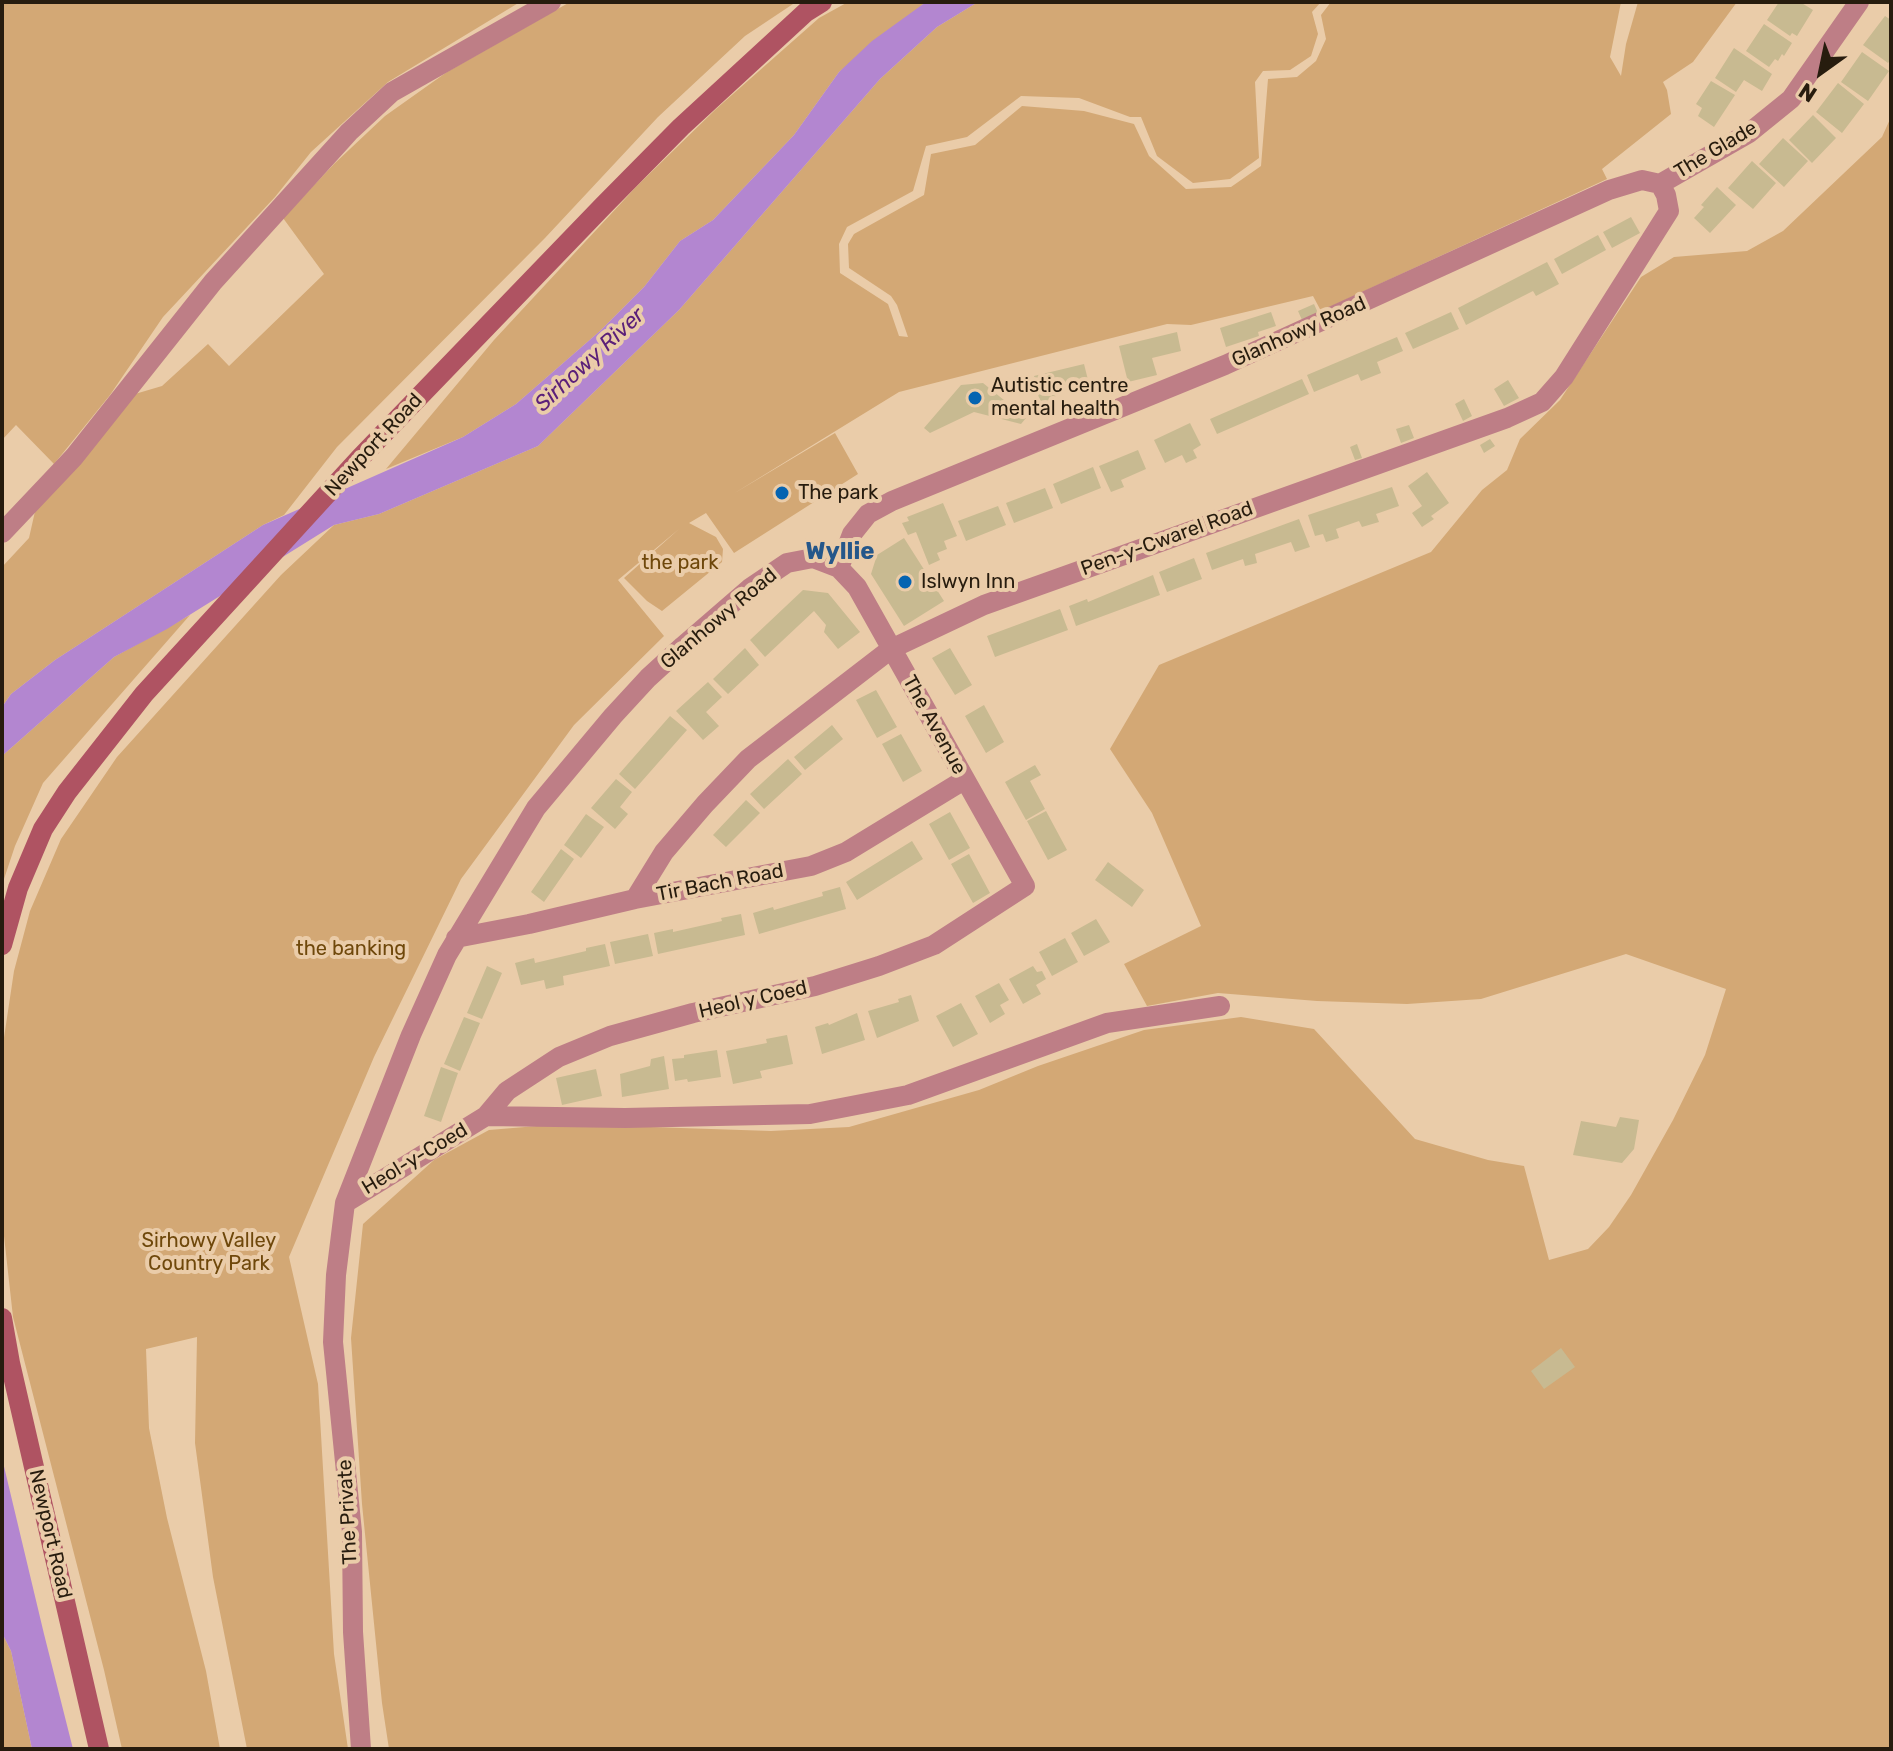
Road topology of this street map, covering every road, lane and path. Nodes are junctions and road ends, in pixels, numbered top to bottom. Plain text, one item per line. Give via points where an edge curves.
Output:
1 (551, 2) edge
2 (822, 2) edge
3 (1859, 2) edge
4 (1660, 184) junction
5 (2, 533) edge
6 (839, 568) junction
7 (891, 649) junction
8 (964, 780) junction
9 (1025, 886) joint
10 (635, 899) junction
11 (456, 938) junction
12 (2, 945) edge
13 (1220, 1006) dead end
14 (486, 1116) junction
15 (345, 1203) junction
16 (336, 1275) joint
17 (2, 1318) edge
18 (99, 1749) edge
19 (361, 1749) edge

1 - 5 street via 392,92 349,132 213,282 74,457
2 - 12 main road, Newport Road via 681,127 359,459 135,705 43,829
3 - 4 street, The Glade via 1791,99 1749,133
4 - 6 street, Glanhowy Road via 1642,180 1609,190 1225,365 892,501 868,514 852,534
4 - 7 street, Pen-y-Cwarel Road via 1669,211 1564,377 1542,402 984,605
6 - 7 street, The Avenue via 857,587
6 - 11 street, Glanhowy Road via 813,558 787,563 750,588 648,678 536,808
7 - 8 street, The Avenue
7 - 10 street, Pen-y-Cwarel Road via 748,759 664,852
8 - 9 street, The Avenue
8 - 10 street, Tir Bach Road via 858,845 811,866
9 - 14 street, Heol y Coed via 934,945 879,966 610,1036 559,1057 507,1091
10 - 11 street, Tir Bach Road
11 - 15 street, Glanhowy Road via 411,1035
13 - 14 street via 1107,1023 908,1095 810,1114
14 - 15 street, Heol-y-Coed
15 - 16 street, Glanhowy Road
16 - 19 street, The Private via 333,1342 352,1532
17 - 18 main road, Newport Road

